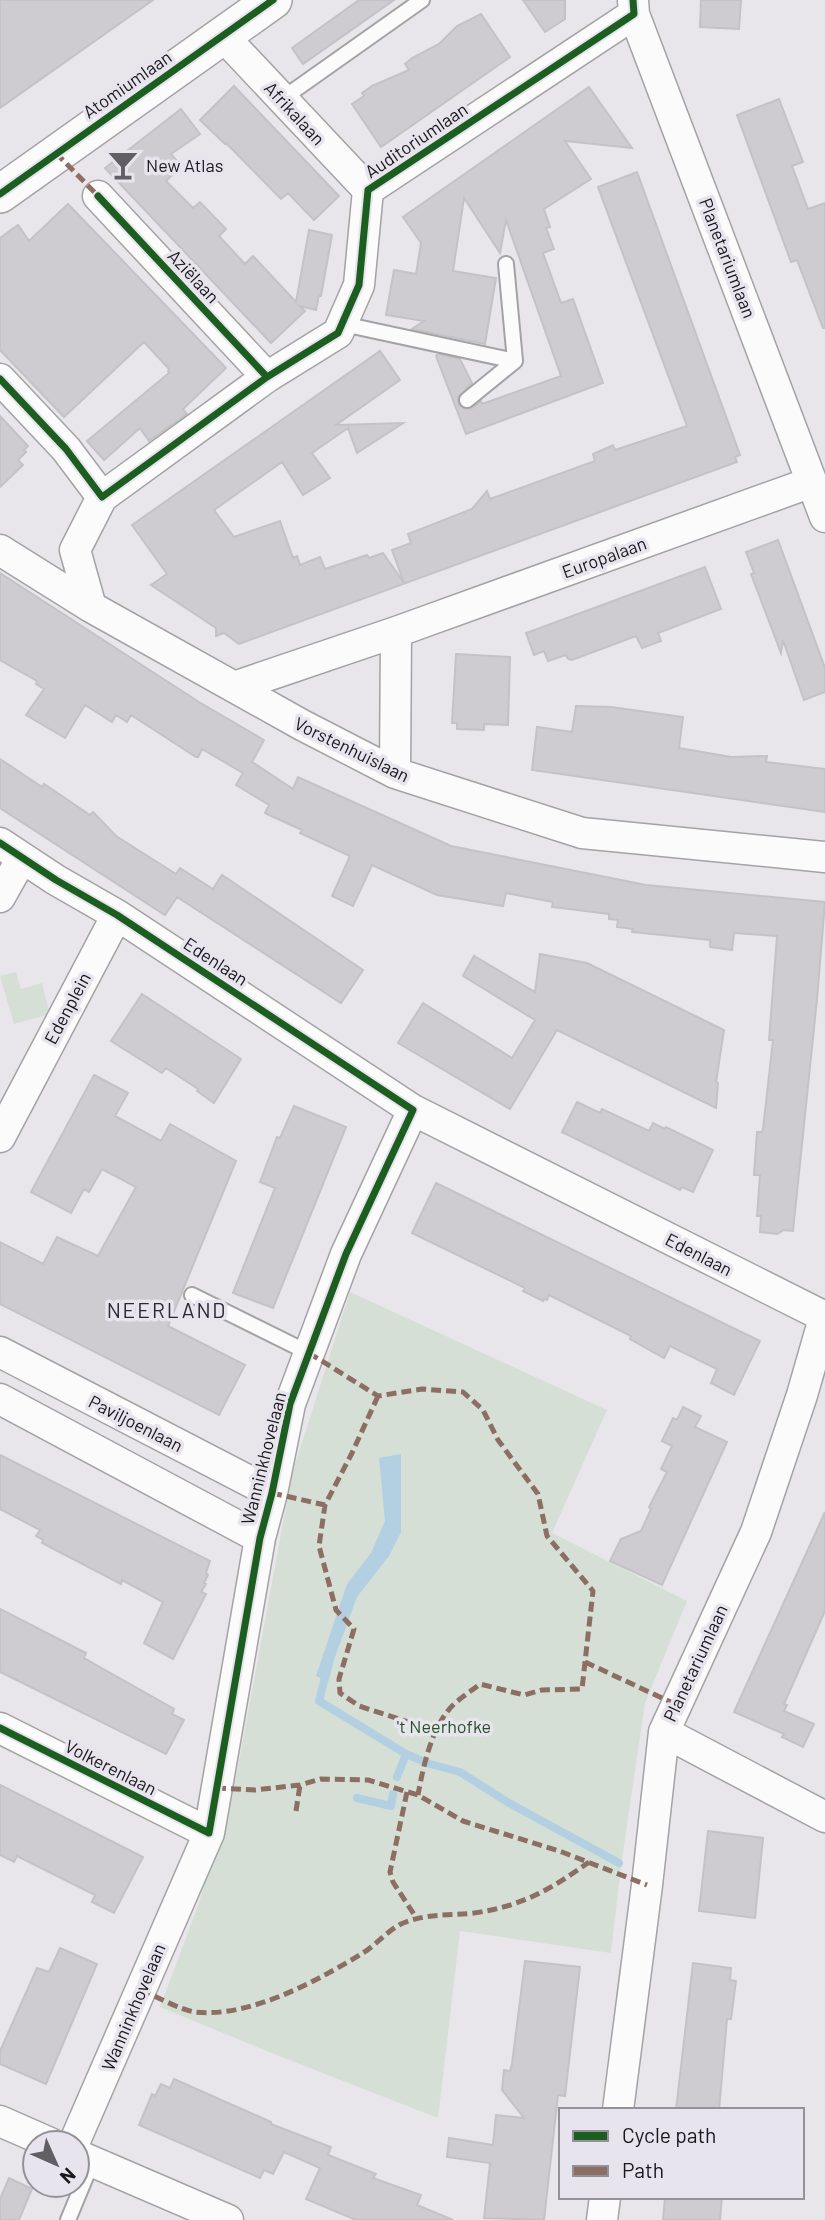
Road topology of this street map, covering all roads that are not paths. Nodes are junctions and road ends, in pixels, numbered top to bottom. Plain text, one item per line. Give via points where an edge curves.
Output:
1 (273, 0) edge
2 (422, 0) edge
3 (634, 7) edge
4 (223, 36) junction
5 (282, 99) junction
6 (368, 190) junction
7 (0, 194) edge
8 (98, 195) dead end
9 (506, 264) dead end
10 (343, 324) junction
11 (515, 361) junction
12 (267, 377) junction
13 (0, 379) edge
14 (467, 400) dead end
15 (812, 482) junction
16 (102, 497) junction
17 (825, 516) edge
18 (0, 550) edge
19 (91, 607) junction
20 (396, 632) junction
21 (234, 687) junction
22 (395, 774) junction
23 (11, 851) edge
24 (825, 857) edge
25 (0, 897) edge
26 (117, 915) junction
27 (9, 1101) edge
28 (413, 1110) junction
29 (0, 1137) edge
30 (192, 1295) dead end
31 (825, 1316) edge
32 (0, 1352) edge
33 (309, 1353) junction
34 (0, 1399) edge
35 (272, 1493) junction
36 (260, 1538) junction
37 (0, 1728) edge
38 (664, 1731) junction
39 (825, 1817) edge
40 (209, 1833) junction
41 (618, 2108) edge
42 (0, 2121) edge
43 (91, 2129) edge
44 (21, 2130) edge
45 (91, 2158) edge
46 (72, 2199) edge
47 (605, 2199) edge
48 (68, 2220) edge
49 (228, 2220) edge
50 (602, 2220) edge

1 - 4 street, Atomiumlaan
2 - 5 lane
3 - 6 street, Auditoriumlaan
3 - 15 street, Planetariumlaan
4 - 5 street, Afrikalaan
4 - 7 street, Atomiumlaan
5 - 6 street, Afrikalaan
6 - 10 street, Auditoriumlaan via 359,285
8 - 12 street, Aziëlaan
9 - 11 lane
10 - 11 lane
10 - 12 street, Auditoriumlaan via 338,333
11 - 14 lane
12 - 16 street, Auditoriumlaan
13 - 16 street via 66,449
15 - 17 street, Planetariumlaan
15 - 20 street, Europalaan
16 - 19 street, Auditoriumlaan via 75,550
18 - 19 street, Vorstenhuislaan
19 - 21 street, Vorstenhuislaan
20 - 21 street, Europalaan
20 - 22 street
21 - 22 street, Vorstenhuislaan
22 - 24 street, Vorstenhuislaan via 582,833
23 - 25 street
23 - 26 street, Edenlaan
26 - 27 street, Edenplein
26 - 28 street, Edenlaan
27 - 29 street, Edenplein
28 - 31 street, Edenlaan
28 - 33 street, Wanninkhovelaan via 346,1254
30 - 33 lane
31 - 38 street, Planetariumlaan via 755,1532
32 - 35 street, Paviljoenlaan
33 - 35 street, Wanninkhovelaan via 290,1404
34 - 36 street
35 - 36 street, Wanninkhovelaan
36 - 40 street, Wanninkhovelaan
37 - 40 street, Volkerenlaan
38 - 39 street
38 - 41 street, Planetariumlaan
40 - 43 street, Wanninkhovelaan
42 - 44 street
45 - 49 street
46 - 48 lane
47 - 50 street

